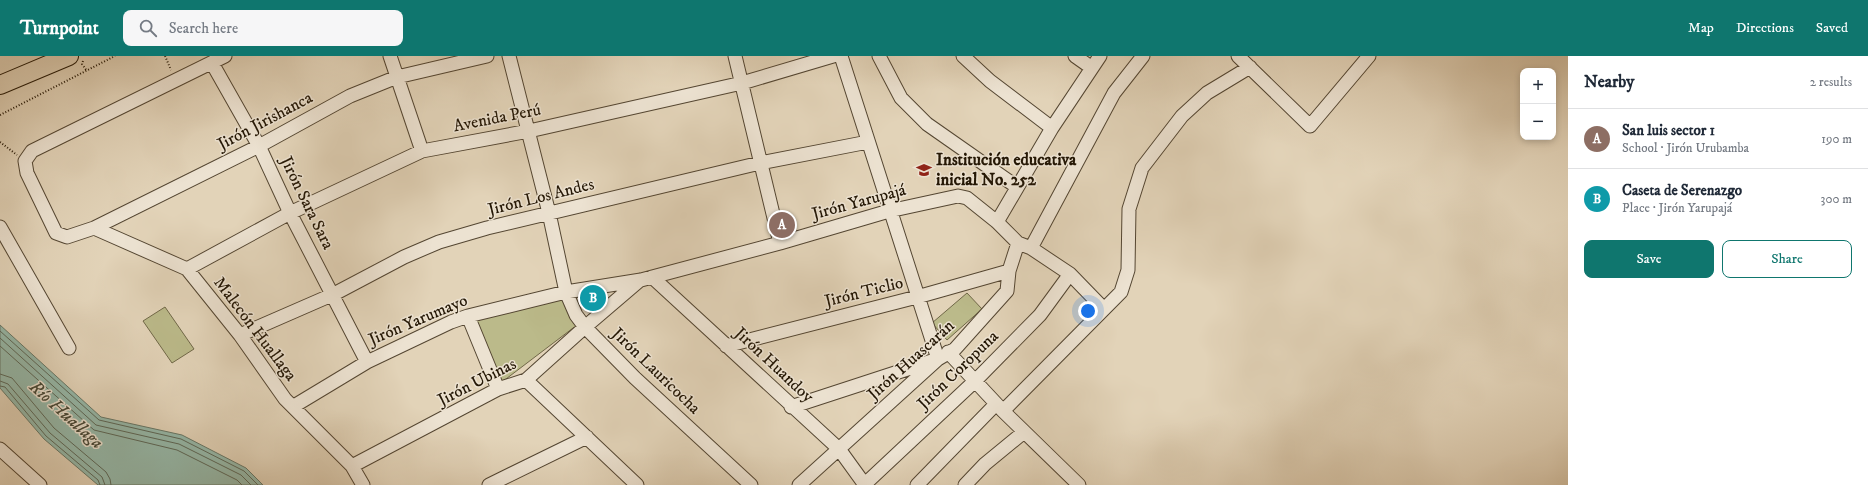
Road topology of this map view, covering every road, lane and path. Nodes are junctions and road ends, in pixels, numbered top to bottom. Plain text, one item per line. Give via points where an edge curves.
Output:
1 (69, 56) edge
2 (84, 56) edge
3 (115, 56) edge
4 (225, 56) edge
5 (390, 56) edge
6 (487, 56) edge
7 (509, 56) edge
8 (735, 56) edge
9 (833, 56) edge
10 (841, 56) edge
11 (879, 56) edge
12 (963, 56) edge
13 (1074, 56) edge
14 (1100, 56) edge
15 (1143, 56) edge
16 (1238, 56) edge
17 (1369, 56) edge
18 (212, 63) junction
19 (1250, 67) junction
20 (1092, 68) junction
21 (87, 71) junction
22 (397, 77) junction
23 (742, 83) junction
24 (0, 85) edge
25 (0, 115) edge
26 (1052, 128) junction
27 (529, 131) junction
28 (0, 142) edge
29 (868, 142) junction
30 (259, 146) junction
31 (422, 151) junction
32 (25, 161) junction
33 (760, 163) junction
34 (1017, 188) junction
35 (889, 211) junction
36 (290, 213) junction
37 (549, 213) junction
38 (997, 222) junction
39 (0, 227) edge
40 (94, 228) junction
41 (780, 243) junction
42 (1018, 243) junction
43 (1031, 248) junction
44 (187, 269) junction
45 (1009, 271) junction
46 (1070, 274) junction
47 (647, 278) junction
48 (566, 292) junction
49 (334, 294) junction
50 (917, 297) junction
51 (1103, 308) junction
52 (468, 316) junction
53 (585, 327) junction
54 (240, 335) junction
55 (726, 346) junction
56 (70, 348) dead end
57 (943, 356) junction
58 (367, 362) junction
59 (526, 380) junction
60 (976, 380) junction
61 (498, 389) junction
62 (294, 406) junction
63 (791, 407) junction
64 (1000, 407) junction
65 (1024, 432) junction
66 (587, 436) junction
67 (839, 449) junction
68 (0, 450) edge
69 (352, 466) junction
70 (40, 485) edge
71 (363, 485) edge
72 (489, 485) edge
73 (637, 485) edge
74 (751, 485) edge
75 (799, 485) edge
76 (864, 485) edge
77 (917, 485) edge
78 (965, 485) edge
79 (1079, 485) edge

1 - 24 highway
2 - 21 path via 82,64
3 - 21 path
4 - 18 street
5 - 22 street
6 - 22 street, Jirón Jirishanca
7 - 27 street, Jirón Lauricocha
8 - 23 street
9 - 23 street, Avenida Perú
10 - 29 street
11 - 34 street via 901,98 927,124
12 - 26 street via 990,81
13 - 20 street
14 - 20 street
15 - 43 street via 1114,93
16 - 19 street
17 - 19 street via 1310,126
18 - 30 street, Jirón Sara Sara
18 - 32 street via 32,151
19 - 51 street via 1202,97 1182,116 1142,168 1129,209 1128,270 1120,292
20 - 26 street
21 - 25 path
22 - 30 street, Jirón Jirishanca via 350,96
22 - 31 street
23 - 27 street, Avenida Perú
23 - 33 street
26 - 34 street
27 - 31 street, Avenida Perú
27 - 37 street, Jirón Lauricocha
28 - 32 path
29 - 33 street, Jirón Los Andes
29 - 35 street
30 - 36 street, Jirón Sara Sara
30 - 40 street, Jirón Jirishanca
31 - 36 street, Avenida Perú
32 - 40 street, Jirón Jirishanca via 27,173 56,233 67,237
33 - 37 street, Jirón Los Andes
33 - 41 street
34 - 38 street
35 - 38 street, Jirón Yarupajá via 958,196 967,198
35 - 41 street, Jirón Yarupajá
35 - 50 street
36 - 44 street, Avenida Perú
36 - 49 street, Jirón Sara Sara
37 - 48 street, Jirón Lauricocha
37 - 49 street, Jirón Los Andes via 439,242 404,257
38 - 42 street, Jirón Yarupajá
39 - 56 street
40 - 44 street, Malecón Huallaga
41 - 47 street, Jirón Yarupajá
42 - 43 street, Jirón Yarupajá
42 - 45 street, Jirón Huascarán
43 - 46 street, Jirón Yarupajá
44 - 54 street, Malecón Huallaga
45 - 50 street, Jirón Ticlio
45 - 57 street, Jirón Huascarán via 1007,291 955,348
46 - 51 street, Jirón Yarupajá
46 - 60 street, Jirón Coropuna via 1040,315
47 - 48 street, Jirón Yarupajá
47 - 53 street, Jirón Ubinas
47 - 55 street, Jirón Huandoy
48 - 52 street, Jirón Yarumayo
48 - 53 street, Jirón Lauricocha via 576,315
49 - 54 street, Jirón Los Andes
49 - 58 street, Jirón Sara Sara
50 - 55 street, Jirón Ticlio
50 - 57 street
51 - 64 street
52 - 58 street, Jirón Yarumayo
52 - 61 street
53 - 59 street, Jirón Ubinas
53 - 74 street, Jirón Lauricocha
54 - 62 street, Malecón Huallaga via 286,399
55 - 63 street, Jirón Huandoy
57 - 60 street
57 - 63 street
57 - 67 street, Jirón Huascarán
58 - 62 street, Jirón Yarumayo
59 - 61 street, Jirón Ubinas
59 - 66 street
60 - 64 street
60 - 76 street, Jirón Coropuna
61 - 69 street, Jirón Ubinas
62 - 69 street, Malecón Huallaga
63 - 67 street, Jirón Huandoy
64 - 65 street
64 - 77 street
65 - 78 street via 985,464
65 - 79 street
66 - 72 street
66 - 73 street
67 - 75 street, Jirón Huascarán
67 - 76 street, Jirón Huandoy
68 - 70 street
69 - 71 street, Malecón Huallaga

